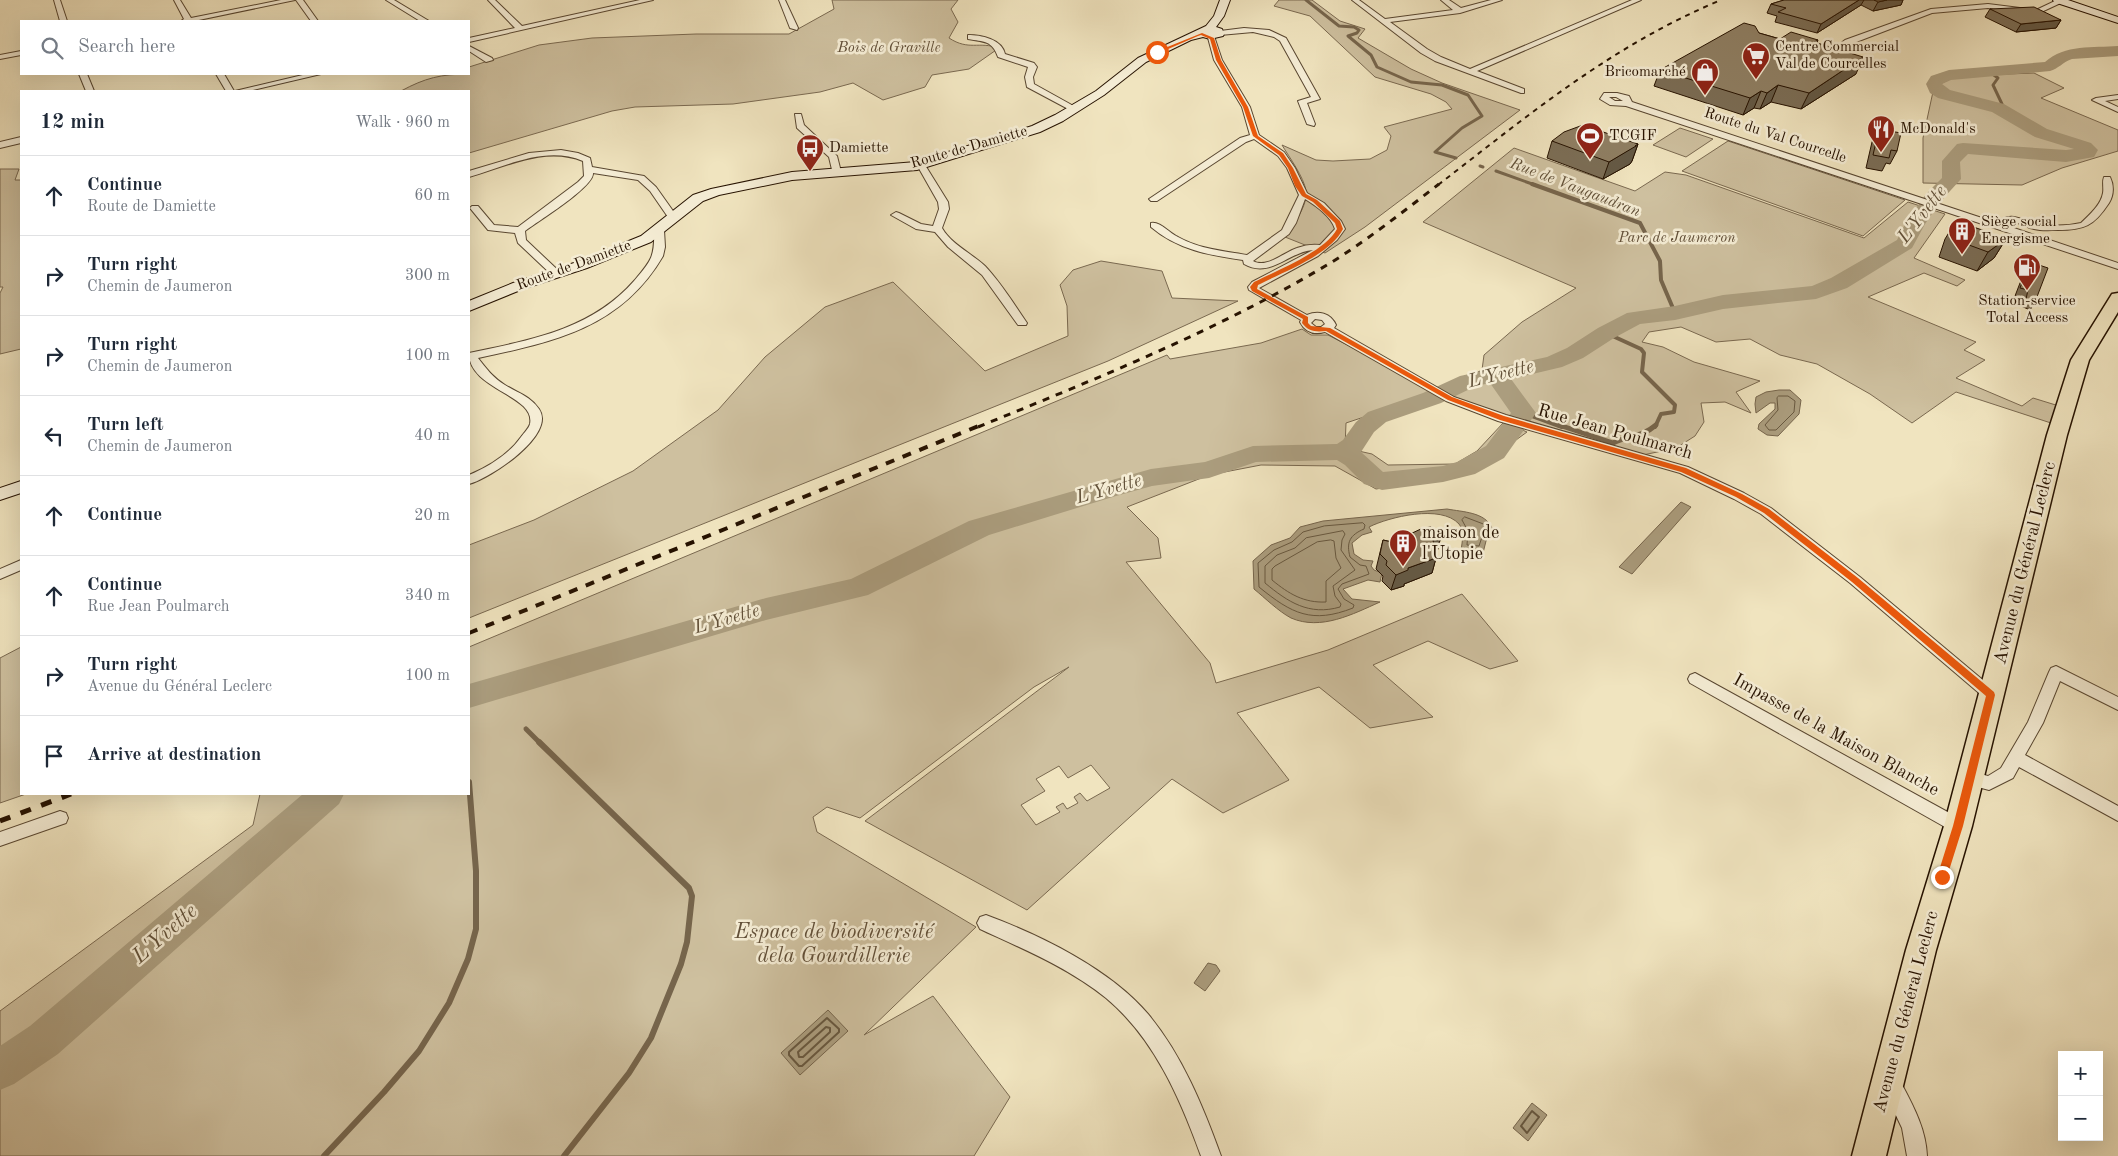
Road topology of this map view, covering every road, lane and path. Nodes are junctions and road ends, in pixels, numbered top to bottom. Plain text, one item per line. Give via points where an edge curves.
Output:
1 (57, 0) edge
2 (177, 0) edge
3 (292, 0) edge
4 (299, 0) edge
5 (389, 0) edge
6 (490, 0) edge
7 (613, 0) edge
8 (650, 0) edge
9 (782, 0) edge
10 (1225, 0) edge
11 (1355, 0) edge
12 (1444, 0) edge
13 (1499, 0) edge
14 (1638, 0) edge
15 (2060, 1) edge
16 (621, 6) junction
17 (1460, 11) junction
18 (64, 20) edge
19 (187, 20) edge
20 (192, 20) edge
21 (314, 20) edge
22 (423, 20) edge
23 (2118, 20) edge
24 (1383, 21) junction
25 (521, 28) junction
26 (794, 28) dead end
27 (1210, 33) junction
28 (971, 37) dead end
29 (470, 40) edge
30 (470, 49) edge
31 (20, 53) edge
32 (0, 58) edge
33 (1826, 58) edge
34 (489, 60) dead end
35 (1471, 71) junction
36 (83, 75) edge
37 (221, 75) edge
38 (313, 75) edge
39 (277, 83) junction
40 (90, 90) edge
41 (229, 90) edge
42 (245, 90) edge
43 (281, 90) edge
44 (1521, 91) dead end
45 (2118, 97) edge
46 (1626, 103) dead end
47 (1075, 108) junction
48 (2118, 110) edge
49 (798, 116) dead end
50 (1312, 124) dead end
51 (1255, 136) junction
52 (20, 140) edge
53 (0, 145) edge
54 (921, 165) junction
55 (588, 169) junction
56 (836, 172) junction
57 (470, 174) edge
58 (2107, 179) dead end
59 (1304, 195) junction
60 (1154, 199) dead end
61 (471, 204) edge
62 (896, 215) dead end
63 (673, 218) junction
64 (1154, 225) dead end
65 (1999, 226) junction
66 (2042, 227) junction
67 (520, 230) junction
68 (659, 230) junction
69 (939, 230) junction
70 (2037, 238) junction
71 (1322, 248) junction
72 (1249, 258) junction
73 (2118, 266) edge
74 (557, 274) junction
75 (470, 306) edge
76 (2116, 306) edge
77 (1022, 324) dead end
78 (470, 356) edge
79 (470, 480) edge
80 (20, 487) edge
81 (0, 494) edge
82 (20, 565) edge
83 (0, 574) edge
84 (1695, 679) dead end
85 (1991, 695) junction
86 (2118, 704) edge
87 (2016, 758) junction
88 (1969, 778) junction
89 (2118, 814) edge
90 (60, 818) dead end
91 (1958, 826) junction
92 (0, 839) edge
93 (986, 923) dead end
94 (1888, 1079) junction
95 (1211, 1156) edge
96 (1869, 1156) edge
97 (1917, 1156) edge

1 - 18 street
2 - 19 street
3 - 20 street
4 - 21 street
5 - 22 street
6 - 25 street
7 - 16 street
8 - 16 street
9 - 26 street
10 - 27 street
11 - 24 street
12 - 17 street
13 - 17 street
14 - 35 street
15 - 23 street
15 - 33 street via 2037,12 1988,6 1931,11 1848,42
16 - 25 street
17 - 24 street
24 - 35 street via 1424,51
25 - 29 street
27 - 47 street, Route de Damiette via 1187,38 1142,60
27 - 50 street via 1252,30 1274,34 1284,40 1316,99 1302,101
27 - 51 street via 1218,60 1246,107
28 - 47 street via 992,42 1000,48 1001,55 1031,65 1030,85
30 - 34 street
31 - 32 street
35 - 44 street
36 - 40 street
37 - 41 street
38 - 39 street
39 - 42 street
39 - 43 street
45 - 48 street via 2096,100
46 - 65 street, Route du Val Courcelle
47 - 54 street, Route de Damiette via 1036,129
49 - 56 street via 800,126 833,156
51 - 59 street via 1281,154
51 - 60 street via 1243,140
52 - 53 street
54 - 56 street, Route de Damiette
54 - 69 street via 944,209
55 - 57 street via 587,160 581,156 559,153 538,154
55 - 63 street via 641,178
55 - 67 street via 589,176 578,189
56 - 63 street, Route de Damiette via 792,176 716,192 698,198
58 - 66 street via 2108,199 2085,224 2078,227
59 - 71 street via 1338,222 1337,236
59 - 72 street via 1289,227
61 - 67 street via 491,228
62 - 69 street via 919,227
63 - 68 street, Route de Damiette
64 - 72 street via 1167,237 1188,247
65 - 66 street via 2010,218
65 - 70 street
66 - 70 street
67 - 74 street via 521,241
68 - 74 street, Route de Damiette via 630,246
68 - 78 street via 659,253 637,284 611,309 582,327 552,338
69 - 77 street via 982,268
70 - 73 street
71 - 72 street via 1305,248 1265,267 1250,264
71 - 85 street, Rue Jean Poulmarch via 1253,287 1306,319 1309,328 1327,329 1450,399 1502,418 1684,470 1739,496 1766,511 1855,580
74 - 75 street, Route de Damiette
76 - 85 main road, Avenue du Général Leclerc via 2080,361 2057,434
78 - 79 street via 489,379 524,399 535,412 536,425 521,446 506,459
80 - 81 street
82 - 83 street
84 - 91 street, Impasse de la Maison Blanche
85 - 88 main road, Avenue du Général Leclerc
86 - 87 street via 2056,672
87 - 88 street via 2007,773 1989,783
87 - 89 street
88 - 91 main road, Avenue du Général Leclerc
90 - 92 street
91 - 94 main road, Avenue du Général Leclerc via 1921,950
93 - 95 street via 1048,952 1088,975 1127,1004 1176,1075
94 - 96 main road, Avenue du Général Leclerc
94 - 97 street via 1911,1123 1918,1147

